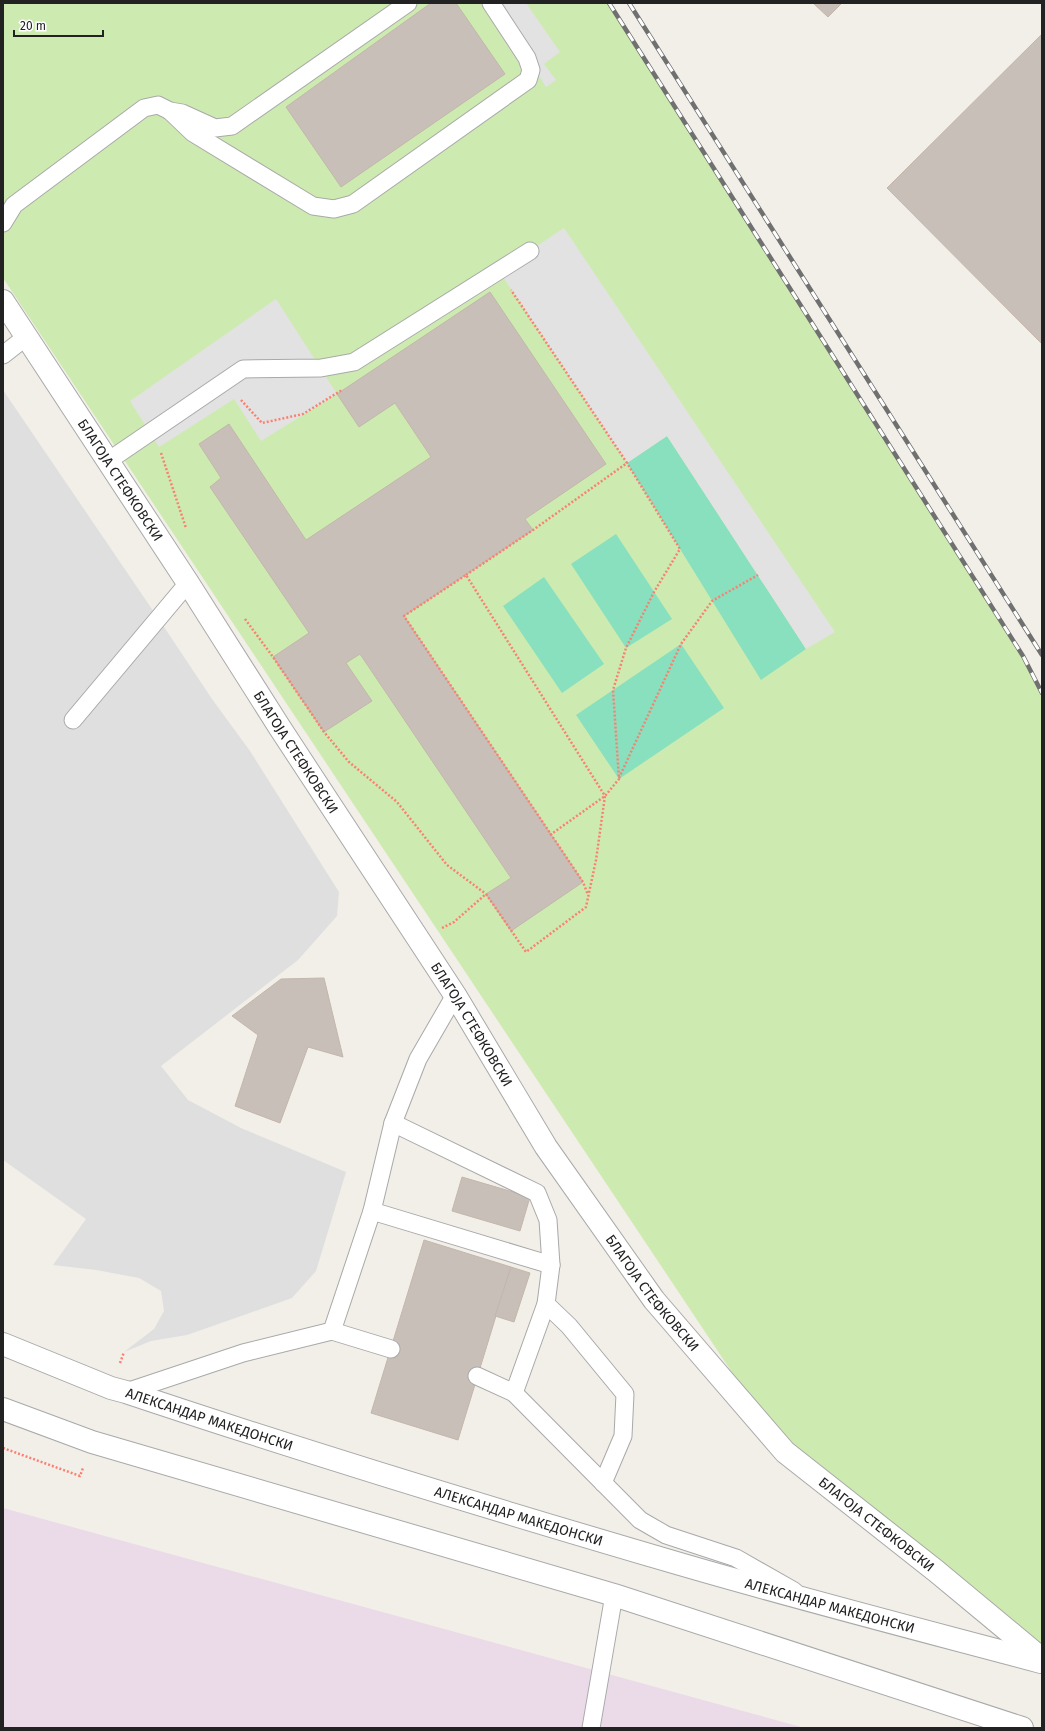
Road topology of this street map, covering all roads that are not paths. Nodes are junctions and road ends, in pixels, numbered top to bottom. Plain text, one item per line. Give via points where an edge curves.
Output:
1 (408, 3) edge
2 (491, 3) edge
3 (170, 111) junction
4 (8, 206) edge
5 (3, 222) edge
6 (530, 251) dead end
7 (3, 302) edge
8 (26, 337) junction
9 (3, 355) edge
10 (108, 462) junction
11 (188, 582) junction
12 (73, 720) dead end
13 (455, 995) junction
14 (393, 1123) junction
15 (372, 1211) junction
16 (551, 1265) junction
17 (546, 1304) junction
18 (332, 1331) junction
19 (3, 1344) edge
20 (391, 1349) dead end
21 (477, 1376) dead end
22 (126, 1392) junction
23 (514, 1393) junction
24 (3, 1409) edge
25 (602, 1483) junction
26 (614, 1595) junction
27 (811, 1600) junction
28 (1042, 1658) edge
29 (1042, 1663) edge
30 (591, 1728) edge
31 (1022, 1728) edge

1 - 3 lane via 232,126 215,128 182,113
2 - 3 lane via 527,58 531,70 528,80 353,204 334,210 313,206 193,133
3 - 4 lane via 158,105 144,108
4 - 5 lane
6 - 10 lane via 354,362 321,368 243,369
7 - 8 street, БЛАГОЈА СТЕФКОВСКИ
8 - 9 lane
8 - 10 street, БЛАГОЈА СТЕФКОВСКИ
10 - 11 street, БЛАГОЈА СТЕФКОВСКИ
11 - 12 lane
11 - 13 street, БЛАГОЈА СТЕФКОВСКИ via 280,728
13 - 14 lane via 418,1058
13 - 28 street, БЛАГОЈА СТЕФКОВСКИ via 546,1147 650,1294 784,1452
14 - 15 lane
14 - 16 lane via 537,1193 548,1220
15 - 16 lane
15 - 18 lane
16 - 17 lane
17 - 23 lane
17 - 25 lane via 569,1326 625,1394 622,1436
18 - 20 lane
18 - 22 lane via 243,1353
19 - 22 street, АЛЕКСАНДАР МАКЕДОНСКИ
21 - 23 lane
22 - 27 street, АЛЕКСАНДАР МАКЕДОНСКИ via 681,1565
23 - 25 lane
24 - 26 street via 92,1442
25 - 27 lane via 640,1520 666,1535 736,1558
26 - 30 lane
26 - 31 street
27 - 29 street, АЛЕКСАНДАР МАКЕДОНСКИ

